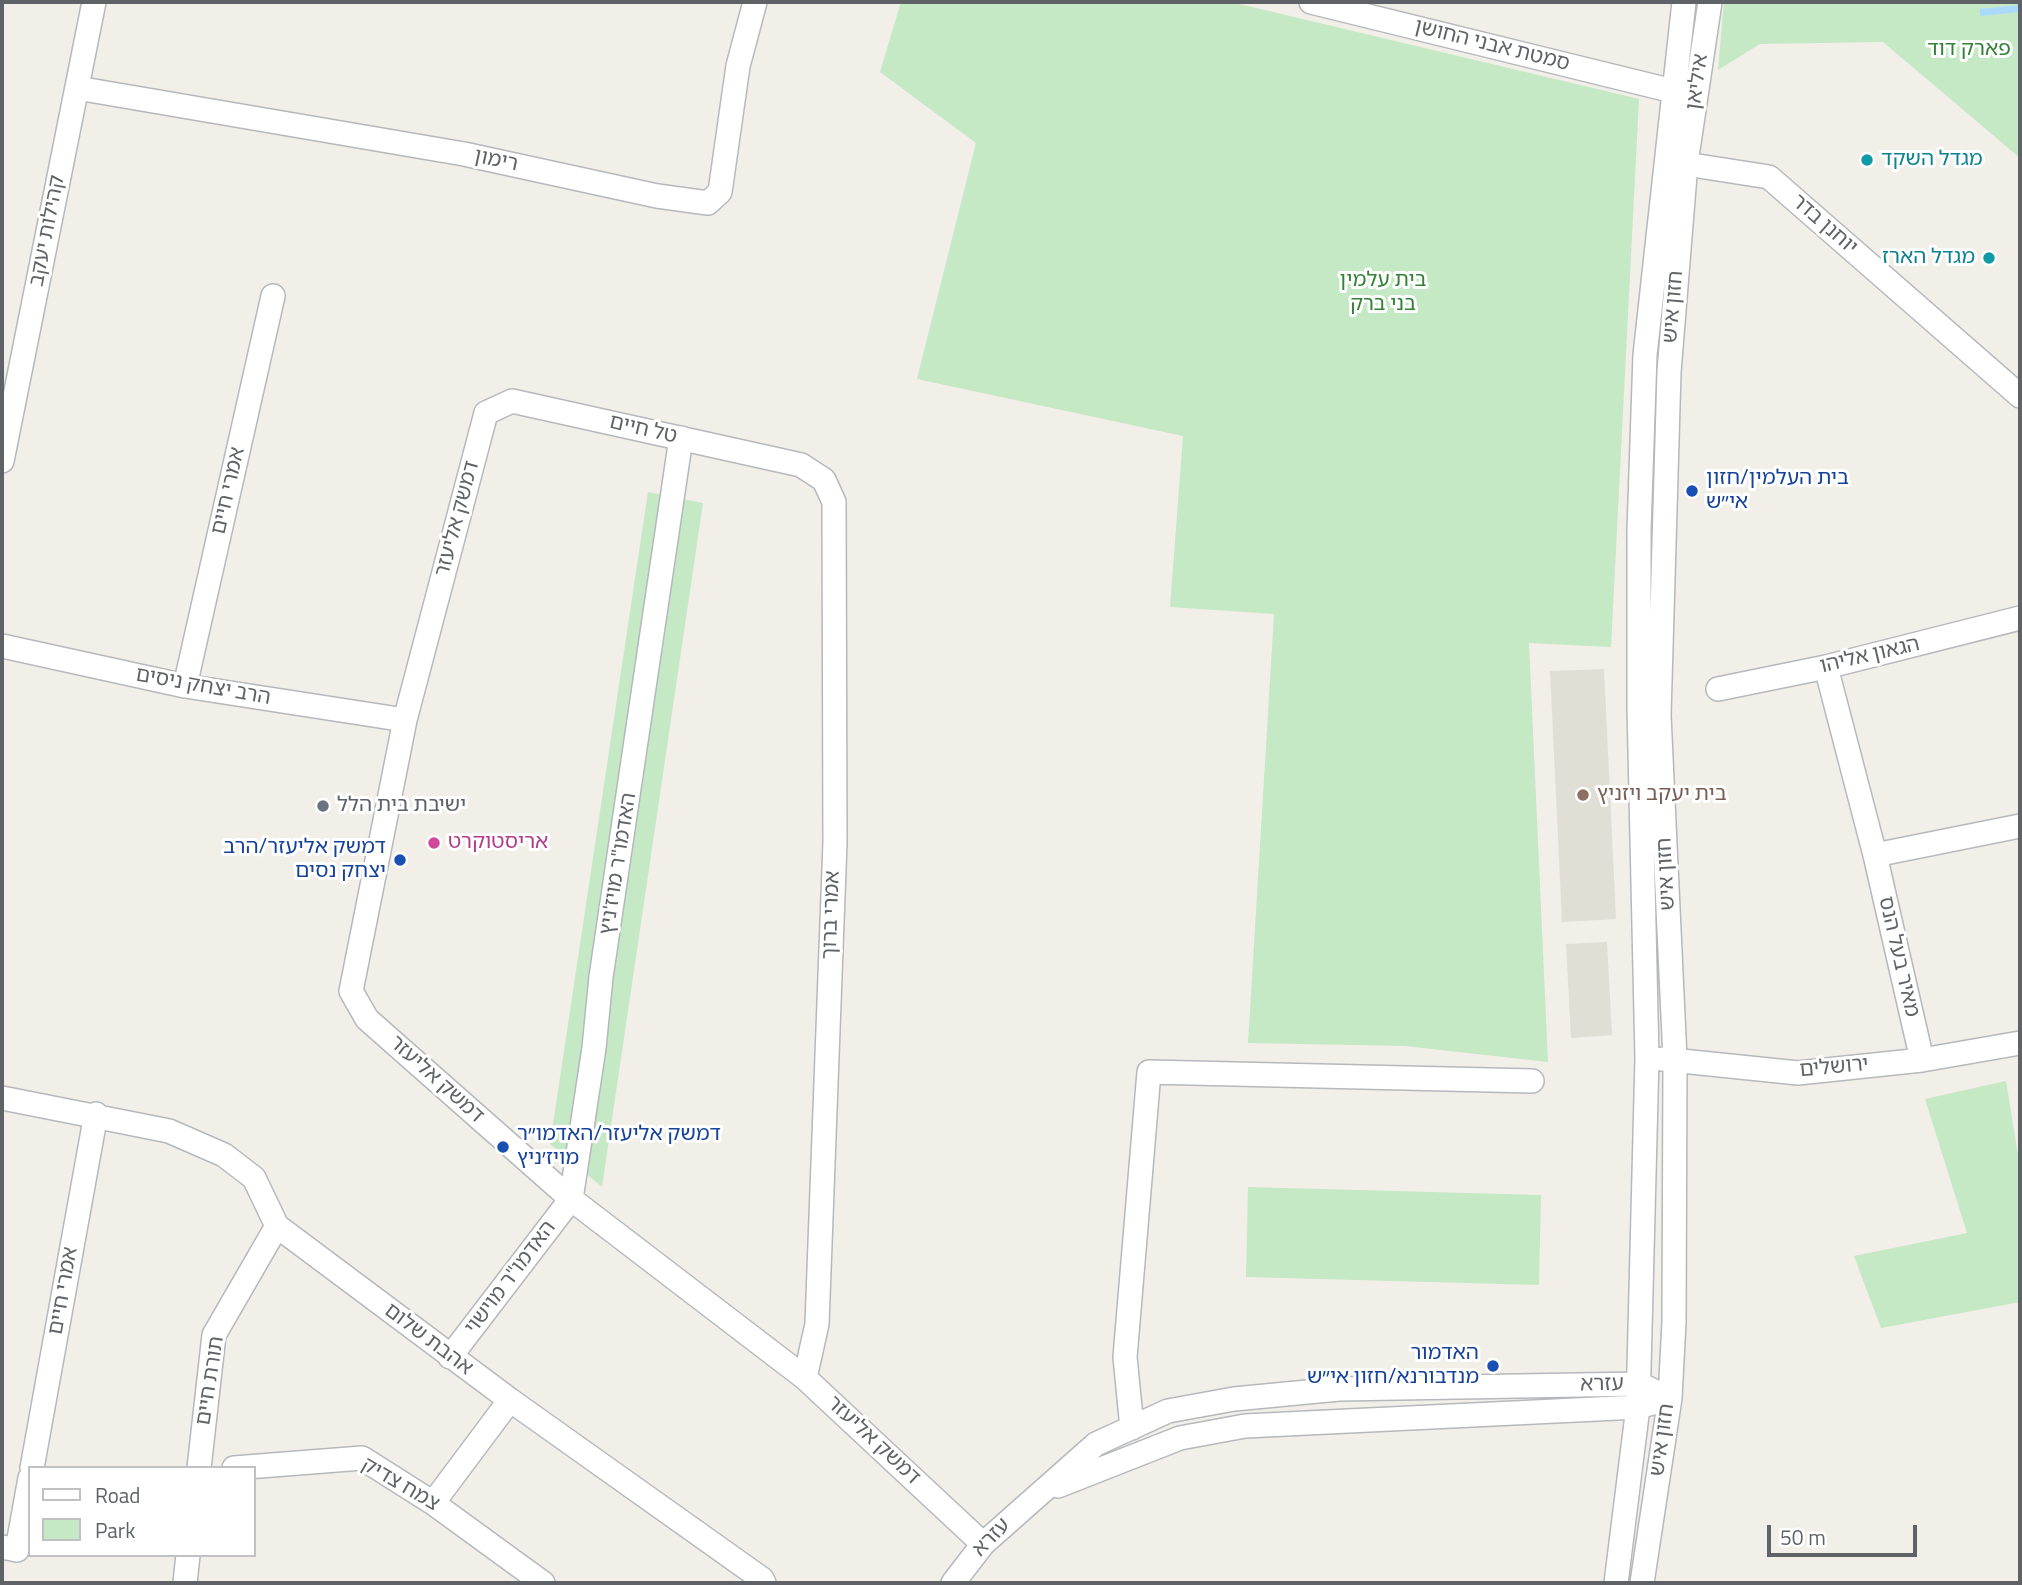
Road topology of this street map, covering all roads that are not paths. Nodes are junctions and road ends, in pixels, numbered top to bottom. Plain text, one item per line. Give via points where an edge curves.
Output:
1 (94, 2) edge
2 (755, 2) edge
3 (1311, 2) edge
4 (1684, 2) edge
5 (1710, 2) edge
6 (77, 88) junction
7 (1673, 91) junction
8 (1676, 162) junction
9 (273, 296) dead end
10 (2020, 396) edge
11 (486, 413) joint
12 (681, 438) junction
13 (2, 461) edge
14 (801, 465) joint
15 (2020, 618) edge
16 (2, 646) edge
17 (1826, 667) junction
18 (185, 686) junction
19 (1718, 689) dead end
20 (405, 720) junction
21 (2020, 826) edge
22 (1875, 855) junction
23 (2020, 1043) edge
24 (1647, 1058) junction
25 (1675, 1059) junction
26 (1922, 1060) junction
27 (1532, 1081) dead end
28 (2, 1097) edge
29 (96, 1114) junction
30 (571, 1199) junction
31 (277, 1226) junction
32 (450, 1357) junction
33 (805, 1378) junction
34 (1639, 1396) junction
35 (1670, 1398) junction
36 (510, 1400) junction
37 (1132, 1428) junction
38 (32, 1466) edge
39 (199, 1466) edge
40 (256, 1466) edge
41 (28, 1485) edge
42 (1035, 1495) junction
43 (433, 1503) junction
44 (984, 1544) junction
45 (9, 1548) edge
46 (188, 1557) edge
47 (185, 1583) edge
48 (543, 1583) edge
49 (764, 1583) edge
50 (953, 1583) edge
51 (1616, 1583) edge
52 (1642, 1583) edge

1 - 6 street, קהילות יעקב
2 - 6 street, רימון via 738,66 720,192 708,203 464,154
3 - 7 street, סמטת אבני החושן
4 - 7 street, איליאן
5 - 8 street, איליאן
6 - 13 street, קהילות יעקב
7 - 8 street, איליאן
8 - 10 street, יוחנן בדר via 1769,177
8 - 24 street, חזון איש via 1645,355 1639,530
8 - 25 street, חזון איש via 1659,715
9 - 18 street, אמרי חיים
11 - 12 street, טל חיים via 512,401
11 - 20 street, דמשק אליעזר
12 - 14 street, טל חיים
12 - 30 street, האדמו"ר מויז'ניץ
14 - 33 street, אמרי ברוך via 824,480 834,502 835,842 817,1324
15 - 17 street, הגאון אליהו
16 - 18 street, הרב יצחק ניסים
17 - 19 street, הגאון אליהו
17 - 22 street, מאיר בעל הנס
18 - 20 street, הרב יצחק ניסים
20 - 30 street, דמשק אליעזר via 351,991 367,1019
21 - 22 street
22 - 26 street, מאיר בעל הנס
23 - 26 street, ירושלים
24 - 25 street, ירושלים
24 - 34 street, חזון איש
25 - 26 street, ירושלים via 1798,1073
25 - 35 street, חזון איש
27 - 37 street via 1149,1072 1125,1357
28 - 29 street, אהבת שלום
29 - 31 street, אהבת שלום via 169,1131 224,1155 254,1178
29 - 38 street, אמרי חיים
30 - 32 street, האדמו"ר מוישוי
30 - 33 street, דמשק אליעזר
31 - 32 street, אהבת שלום
31 - 39 street, תורת חיים via 214,1335
32 - 36 street, אהבת שלום
33 - 44 street, דמשק אליעזר
34 - 35 street, עזרא
34 - 37 street, עזרא via 1339,1389 1168,1411
34 - 42 street, עזרא via 1245,1426 1180,1438
34 - 51 street, חזון איש
35 - 52 street, חזון איש
36 - 43 street
36 - 49 street, אהבת שלום
37 - 42 street, עזרא via 1096,1444
40 - 43 street, צמח צדיק via 362,1458
41 - 45 street
42 - 44 street, עזרא
43 - 48 street, צמח צדיק
44 - 50 street, עזרא
46 - 47 street

